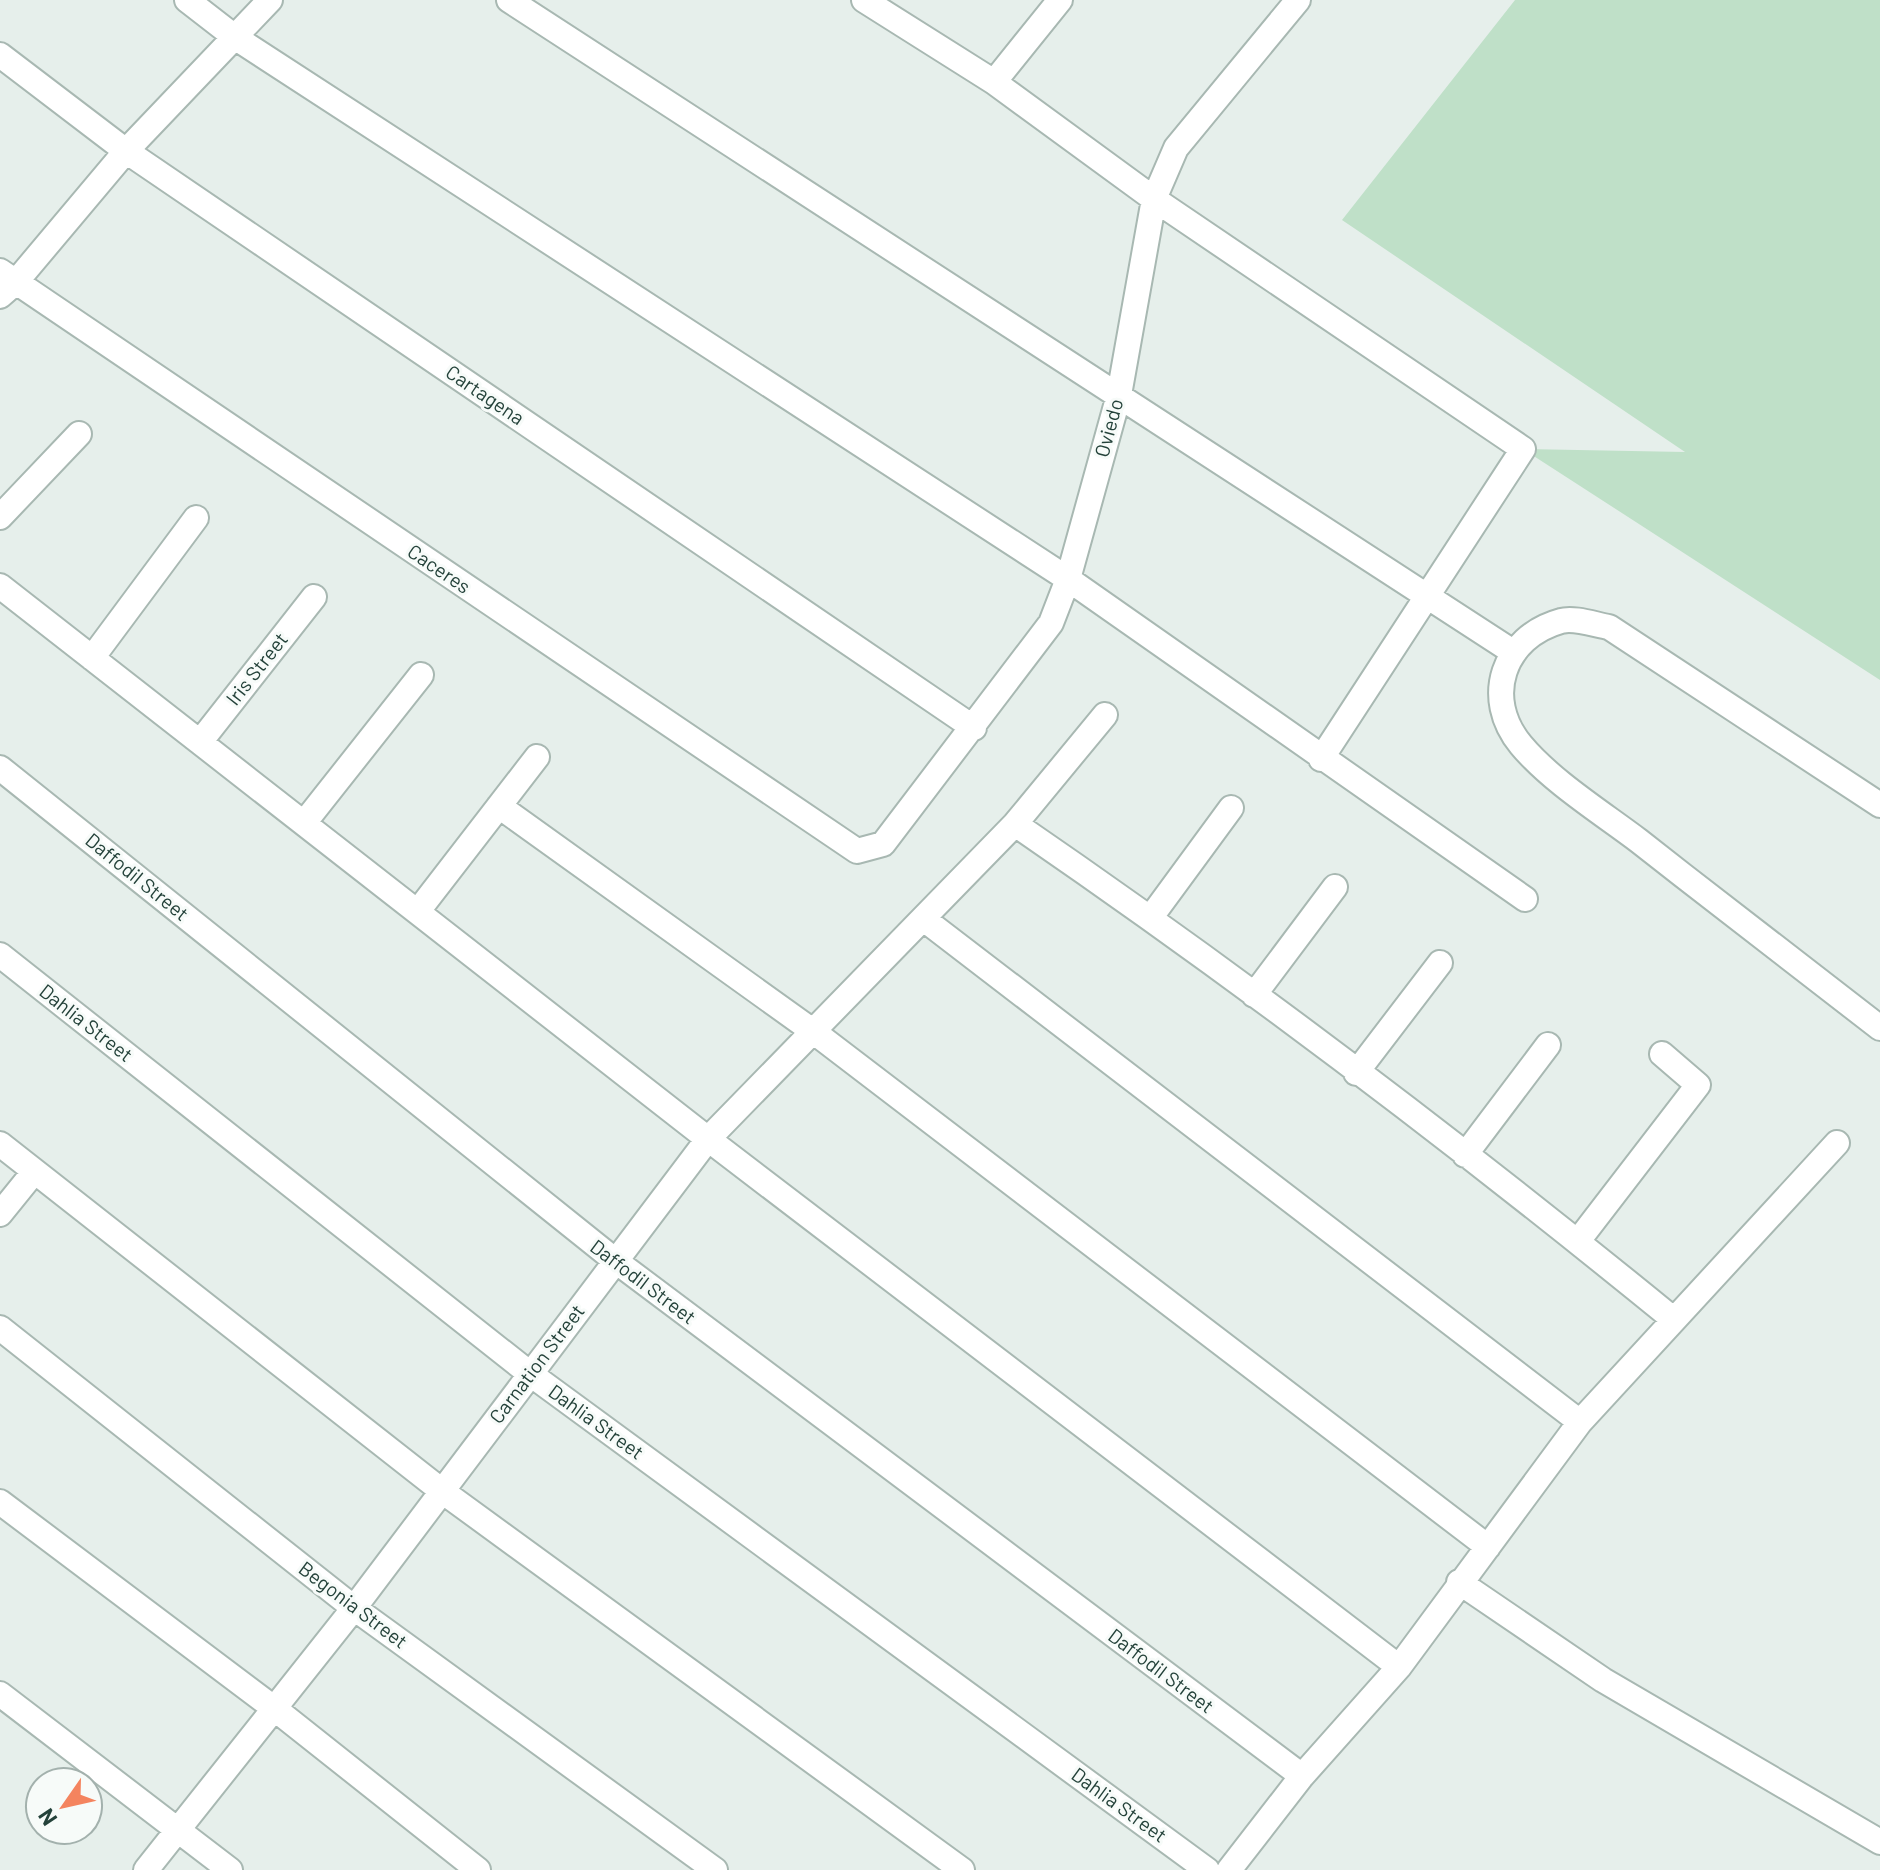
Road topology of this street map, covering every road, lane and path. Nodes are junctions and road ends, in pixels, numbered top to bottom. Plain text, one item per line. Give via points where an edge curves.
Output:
1 (187, 0) edge
2 (270, 0) edge
3 (509, 0) edge
4 (864, 0) edge
5 (1060, 0) edge
6 (1298, 0) edge
7 (236, 38) junction
8 (0, 55) edge
9 (994, 82) junction
10 (126, 151) junction
11 (1154, 199) junction
12 (5, 283) edge
13 (1119, 395) junction
14 (79, 434) dead end
15 (0, 517) edge
16 (196, 518) dead end
17 (1068, 579) junction
18 (0, 586) edge
19 (1424, 596) junction
20 (314, 597) dead end
21 (1513, 652) junction
22 (92, 658) junction
23 (421, 675) dead end
24 (1105, 715) dead end
25 (974, 728) junction
26 (200, 742) junction
27 (537, 757) dead end
28 (1321, 759) junction
29 (0, 768) edge
30 (1880, 805) edge
31 (499, 806) junction
32 (1231, 808) dead end
33 (304, 823) junction
34 (1015, 824) junction
35 (883, 844) joint
36 (1335, 887) dead end
37 (1525, 899) dead end
38 (418, 911) junction
39 (1151, 917) junction
40 (925, 920) junction
41 (0, 955) edge
42 (1440, 963) dead end
43 (1254, 995) junction
44 (1880, 1028) edge
45 (814, 1032) junction
46 (1548, 1045) dead end
47 (1662, 1054) dead end
48 (1356, 1073) junction
49 (708, 1139) junction
50 (1837, 1143) dead end
51 (0, 1144) edge
52 (1465, 1155) junction
53 (34, 1172) junction
54 (0, 1214) edge
55 (1578, 1241) junction
56 (617, 1262) junction
57 (1673, 1319) junction
58 (0, 1328) edge
59 (529, 1373) junction
60 (1580, 1422) junction
61 (442, 1491) junction
62 (0, 1502) edge
63 (1488, 1547) junction
64 (1459, 1582) junction
65 (354, 1608) junction
66 (1399, 1667) junction
67 (0, 1694) edge
68 (275, 1709) junction
69 (1302, 1776) junction
70 (178, 1830) junction
71 (1880, 1842) edge
72 (146, 1870) edge
73 (230, 1870) edge
74 (478, 1870) edge
75 (715, 1870) edge
76 (962, 1870) edge
77 (1207, 1870) edge
78 (1229, 1870) edge

1 - 7 street
2 - 7 street
3 - 13 street
4 - 9 street
5 - 9 street
6 - 11 street, Oviedo via 1176,148
7 - 10 street
7 - 17 street
8 - 10 street, Cartagena
9 - 11 street
10 - 12 street
10 - 25 street, Cartagena
11 - 13 street, Oviedo
11 - 19 street via 1523,449
12 - 35 street, Caceres via 857,851
13 - 17 street, Oviedo
13 - 19 street
14 - 15 street
16 - 22 street
17 - 25 street, Oviedo via 1051,623
17 - 28 street
18 - 22 street
19 - 21 street
19 - 28 street
20 - 26 street, Iris Street
21 - 30 street via 1564,619 1609,627
21 - 44 street via 1500,681 1499,704 1520,744
22 - 26 street
23 - 33 street
24 - 34 street, Carnation Street
25 - 35 street, Oviedo
26 - 33 street
27 - 31 street
28 - 37 street
29 - 56 street, Daffodil Street
31 - 38 street
31 - 45 street
32 - 39 street
33 - 38 street
34 - 39 street
34 - 40 street, Carnation Street
36 - 43 street
38 - 49 street
39 - 43 street
40 - 45 street, Carnation Street
40 - 60 street
41 - 59 street, Dahlia Street
42 - 48 street
43 - 48 street
45 - 49 street, Carnation Street
45 - 63 street
46 - 52 street
47 - 55 street via 1698,1085
48 - 52 street
49 - 56 street, Carnation Street
49 - 66 street
50 - 57 street
51 - 53 street
52 - 55 street
53 - 54 street
53 - 61 street
55 - 57 street
56 - 59 street, Carnation Street
56 - 69 street, Daffodil Street
57 - 60 street
58 - 65 street, Begonia Street
59 - 61 street, Carnation Street
59 - 77 street, Dahlia Street
60 - 63 street
61 - 65 street, Carnation Street
61 - 76 street
62 - 68 street
63 - 64 street
64 - 66 street
64 - 71 street via 1603,1680
65 - 68 street, Carnation Street
65 - 75 street, Begonia Street
66 - 69 street
67 - 70 street
68 - 70 street, Carnation Street
68 - 74 street
69 - 78 street
70 - 72 street, Carnation Street
70 - 73 street

